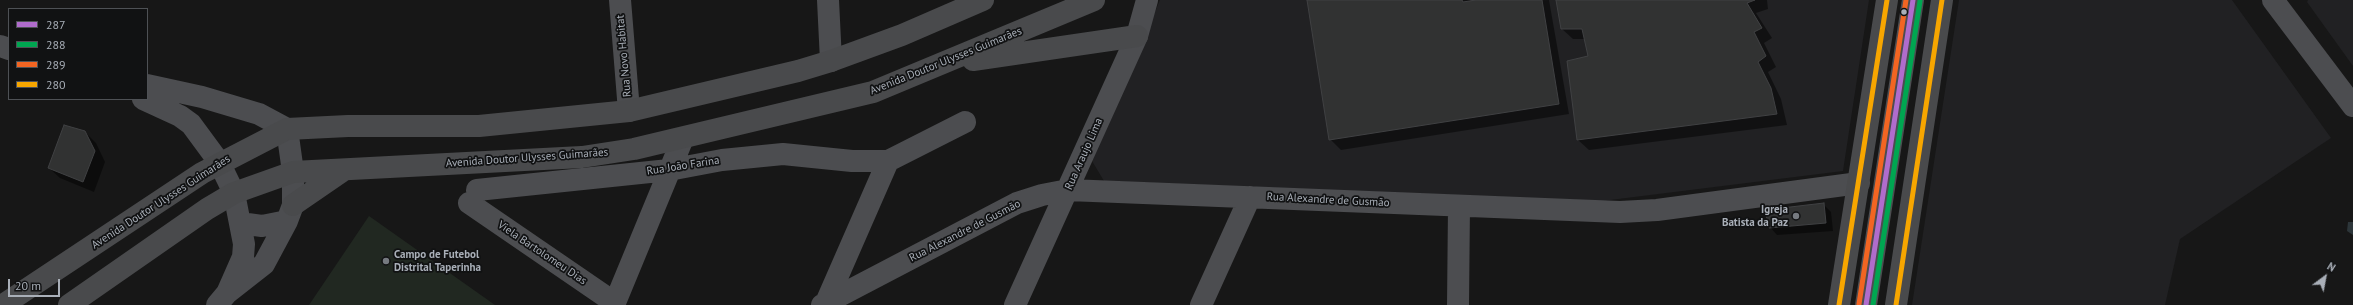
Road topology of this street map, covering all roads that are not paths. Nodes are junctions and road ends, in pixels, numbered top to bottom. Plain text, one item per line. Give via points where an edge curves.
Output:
1 (620, 0) edge
2 (828, 0) edge
3 (983, 0) edge
4 (1094, 0) edge
5 (1147, 0) edge
6 (1886, 0) edge
7 (1913, 0) edge
8 (1942, 0) edge
9 (2273, 0) edge
10 (1137, 36) junction
11 (831, 61) junction
12 (942, 64) junction
13 (148, 85) edge
14 (145, 100) edge
15 (2353, 106) edge
16 (629, 111) junction
17 (965, 122) dead end
18 (287, 129) junction
19 (682, 138) junction
20 (888, 161) junction
21 (220, 162) junction
22 (344, 170) junction
23 (669, 170) junction
24 (294, 172) junction
25 (1859, 183) junction
26 (1068, 190) junction
27 (234, 193) junction
28 (473, 196) joint
29 (1250, 197) junction
30 (1459, 206) junction
31 (290, 213) junction
32 (240, 223) junction
33 (222, 299) edge
34 (614, 304) edge
35 (3, 305) edge
36 (69, 305) edge
37 (824, 305) edge
38 (1015, 305) edge
39 (1201, 305) edge
40 (1458, 305) edge
41 (1839, 305) edge
42 (1866, 305) edge
43 (1896, 305) edge

1 - 16 street, Rua Novo Habitat
2 - 11 street
3 - 11 main road, Avenida Doutor Ulysses Guimarães via 902,35
4 - 12 main road, Avenida Doutor Ulysses Guimarães
5 - 10 street, Rua Araujo Lima
6 - 25 main road
7 - 42 street
8 - 43 main road
9 - 15 street
10 - 12 main road
10 - 26 street, Rua Araujo Lima
11 - 16 main road, Avenida Doutor Ulysses Guimarães
12 - 19 main road, Avenida Doutor Ulysses Guimarães via 873,92
13 - 18 street via 202,97 259,114
14 - 21 street via 191,124
16 - 18 main road, Avenida Doutor Ulysses Guimarães via 479,126
17 - 20 street
18 - 21 main road, Avenida Doutor Ulysses Guimarães
18 - 24 street
19 - 22 main road, Avenida Doutor Ulysses Guimarães via 582,157
19 - 23 street
20 - 23 street, Rua João Farina via 852,161 783,154 722,160
20 - 37 street
21 - 27 street
21 - 35 main road, Avenida Doutor Ulysses Guimarães
22 - 24 main road, Avenida Doutor Ulysses Guimarães
22 - 31 main road
23 - 28 street, Rua João Farina
23 - 34 street
24 - 27 main road, Avenida Doutor Ulysses Guimarães
24 - 31 street
25 - 30 street, Rua Alexandre de Gusmão via 1628,212
25 - 41 main road
26 - 29 street, Rua Alexandre de Gusmão
26 - 37 street, Rua Alexandre de Gusmão via 1017,203
26 - 38 street, Rua Araujo Lima
27 - 32 street
27 - 36 main road, Avenida Doutor Ulysses Guimarães
28 - 34 street, Viela Bartolomeu Dias
29 - 30 street, Rua Alexandre de Gusmão
29 - 39 street
30 - 40 street
31 - 32 street via 262,226
31 - 33 street via 264,264
32 - 33 street via 244,257

